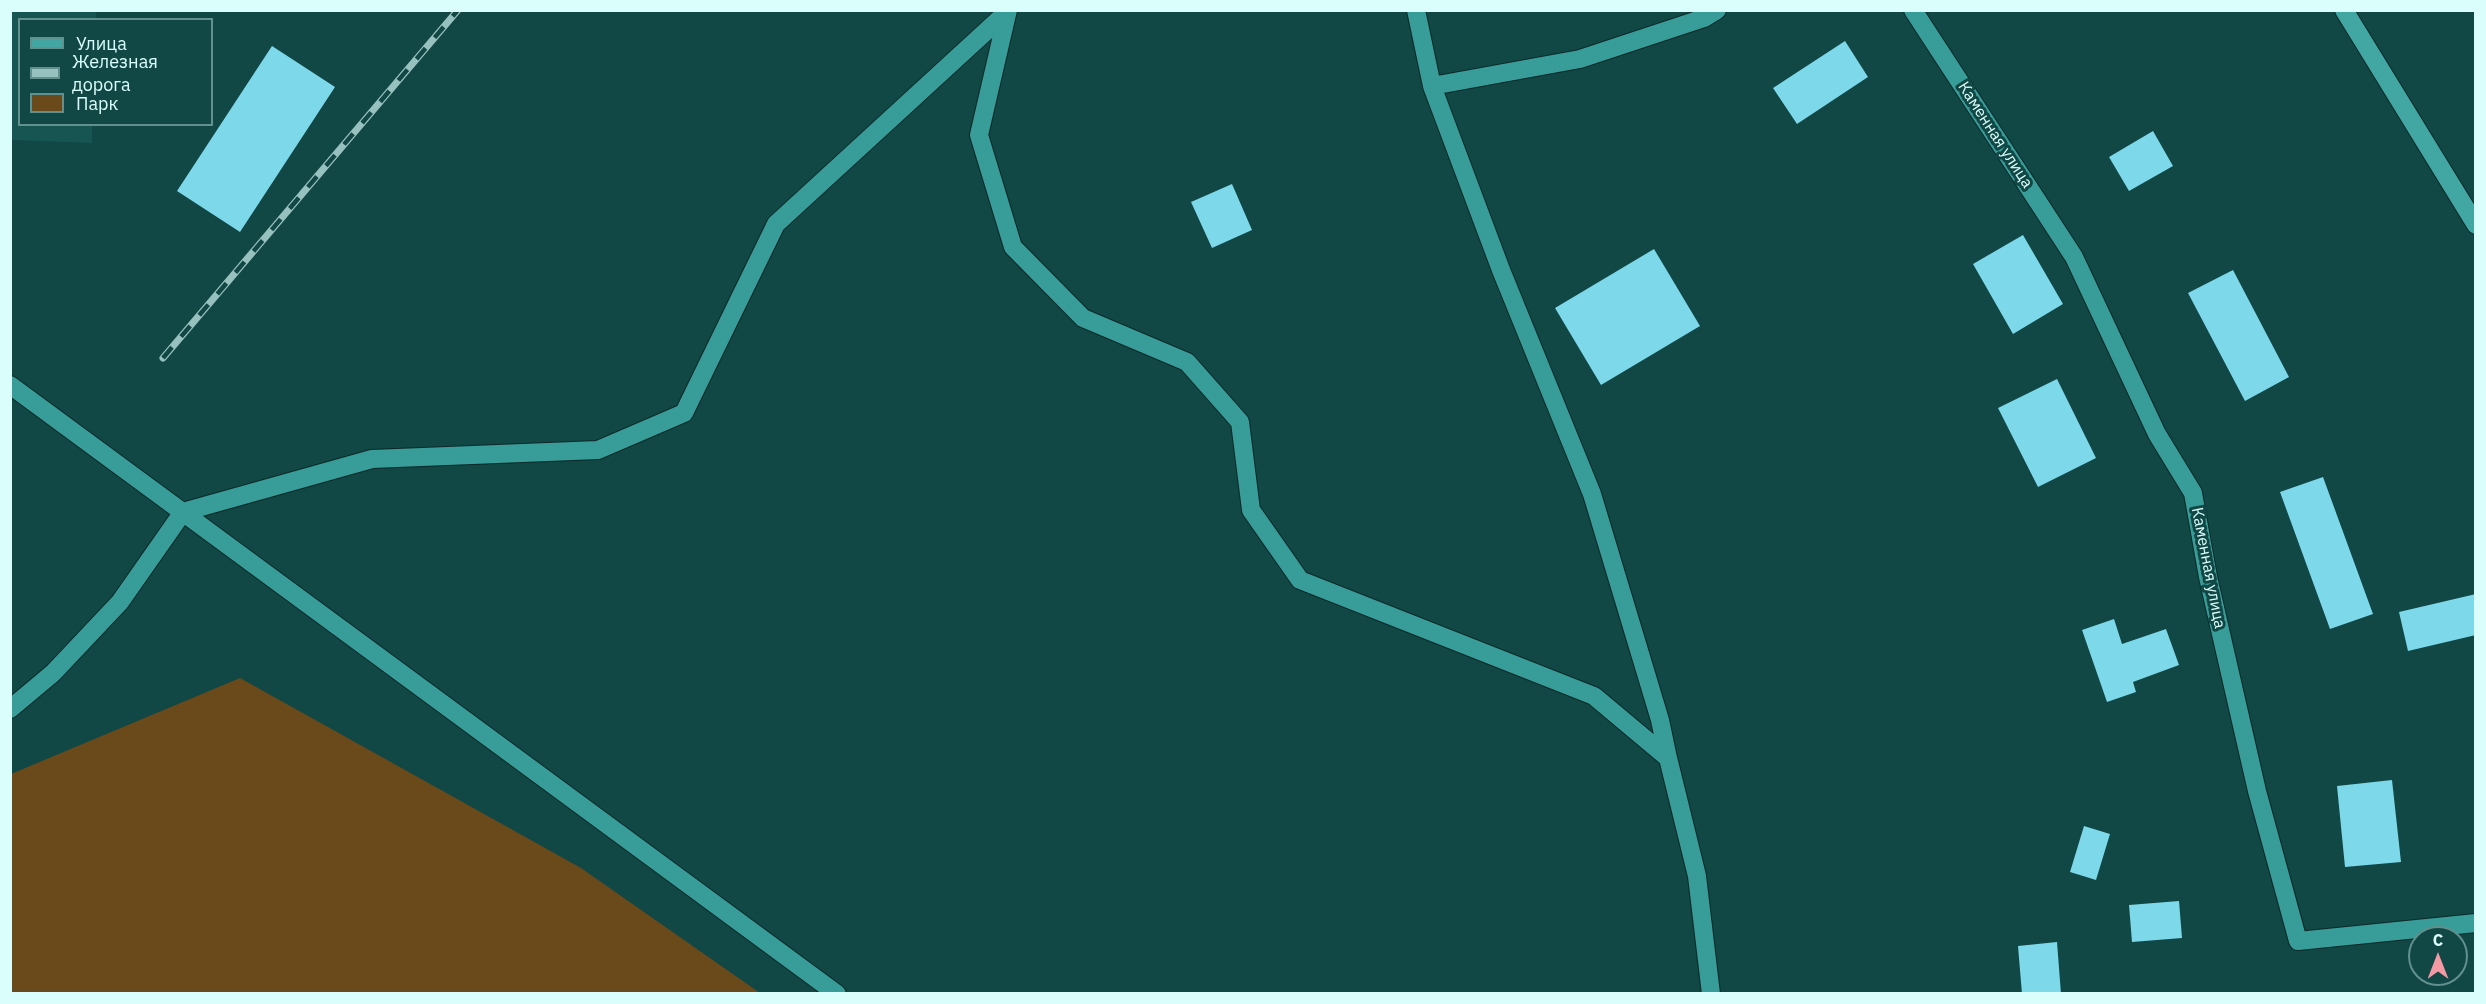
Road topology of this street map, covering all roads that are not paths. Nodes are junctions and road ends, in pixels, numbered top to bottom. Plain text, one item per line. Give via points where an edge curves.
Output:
1 (1416, 10) edge
2 (1717, 10) edge
3 (1913, 10) edge
4 (2344, 10) edge
5 (1008, 11) edge
6 (1431, 86) junction
7 (2475, 225) edge
8 (10, 385) edge
9 (183, 512) junction
10 (10, 709) edge
11 (1668, 758) junction
12 (2475, 923) edge
13 (837, 993) edge
14 (1711, 993) edge

1 - 6 street
2 - 6 street via 1704,18 1580,58
3 - 12 street, Каменная улица via 2074,257 2157,434 2193,493 2208,578 2252,768 2298,941
4 - 7 main road
5 - 9 street via 776,224 684,413 598,450 372,459
5 - 11 street via 980,135 1012,247 1083,318 1187,362 1240,422 1251,510 1300,580 1594,696
6 - 11 street via 1592,494
8 - 9 street
9 - 10 street via 120,602 53,673
9 - 13 street
11 - 14 street via 1697,876

